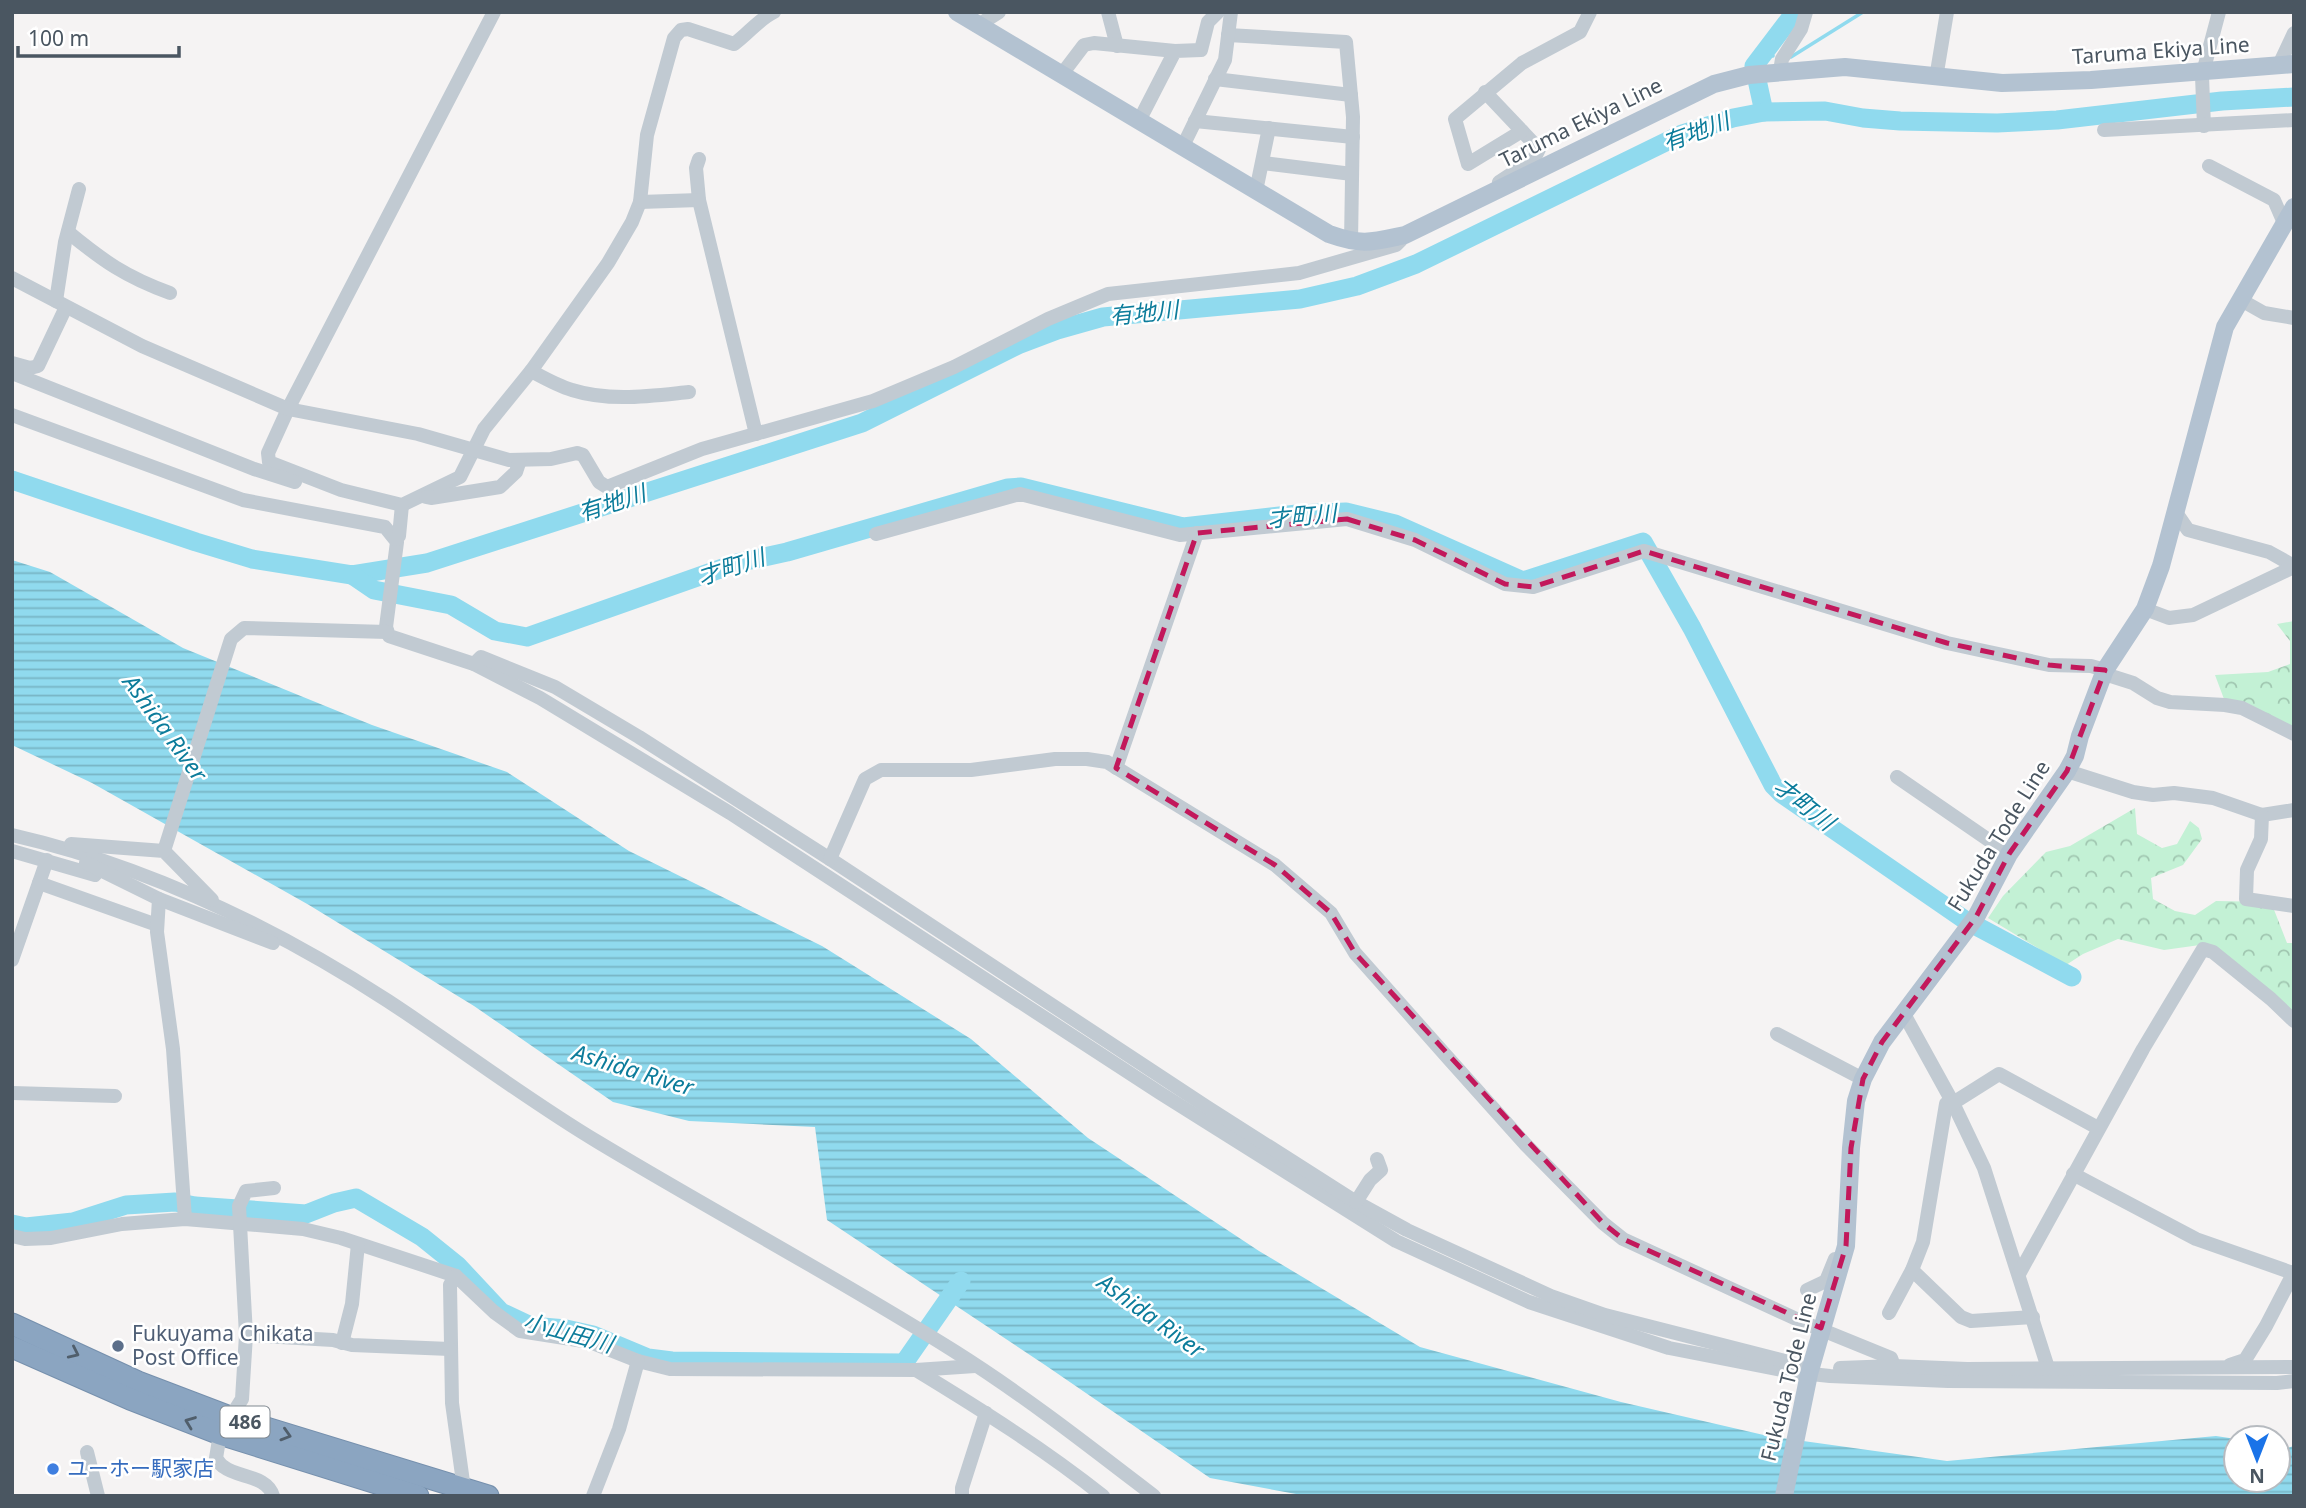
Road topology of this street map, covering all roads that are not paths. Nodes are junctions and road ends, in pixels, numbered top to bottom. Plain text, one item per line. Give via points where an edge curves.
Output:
1 (494, 12) edge
2 (774, 12) edge
3 (957, 12) edge
4 (999, 12) edge
5 (1108, 12) edge
6 (1218, 12) edge
7 (1231, 12) edge
8 (1590, 12) edge
9 (1806, 12) edge
10 (1947, 12) edge
11 (2219, 12) edge
12 (978, 26) junction
13 (2294, 33) edge
14 (1228, 36) junction
15 (1117, 46) junction
16 (1175, 51) junction
17 (2286, 64) edge
18 (1780, 71) junction
19 (2204, 73) junction
20 (1062, 74) junction
21 (1936, 78) junction
22 (1215, 79) junction
23 (1485, 92) junction
24 (1351, 95) junction
25 (2294, 120) edge
26 (1139, 121) junction
27 (1195, 121) junction
28 (2204, 126) junction
29 (1269, 128) junction
30 (2104, 130) dead end
31 (1522, 131) junction
32 (1353, 137) junction
33 (1182, 148) junction
34 (699, 159) dead end
35 (1263, 163) junction
36 (2209, 166) dead end
37 (1352, 174) junction
38 (79, 189) dead end
39 (1256, 191) junction
40 (1478, 199) junction
41 (699, 200) junction
42 (640, 202) junction
43 (2290, 213) edge
44 (68, 232) junction
45 (1405, 235) junction
46 (1351, 242) junction
47 (12, 278) edge
48 (170, 293) dead end
49 (2241, 300) junction
50 (61, 304) junction
51 (2294, 318) edge
52 (12, 363) edge
53 (531, 371) junction
54 (12, 373) edge
55 (689, 392) dead end
56 (288, 409) junction
57 (12, 415) edge
58 (756, 434) junction
59 (474, 450) junction
60 (520, 460) junction
61 (341, 491) junction
62 (422, 496) junction
63 (402, 505) junction
64 (2175, 511) junction
65 (1197, 533) junction
66 (876, 534) dead end
67 (396, 540) junction
68 (2294, 567) edge
69 (2145, 609) junction
70 (388, 632) junction
71 (474, 664) junction
72 (2105, 670) junction
73 (2294, 733) edge
74 (1116, 768) junction
75 (2067, 771) junction
76 (1897, 777) dead end
77 (2294, 810) edge
78 (2262, 815) junction
79 (12, 835) edge
80 (60, 848) junction
81 (12, 849) edge
82 (164, 851) junction
83 (2009, 854) junction
84 (830, 859) junction
85 (47, 860) junction
86 (114, 876) junction
87 (39, 883) junction
88 (159, 899) junction
89 (218, 906) junction
90 (2294, 906) edge
91 (157, 925) junction
92 (299, 947) junction
93 (12, 960) edge
94 (1904, 1014) junction
95 (2294, 1021) edge
96 (1777, 1034) dead end
97 (1863, 1079) junction
98 (12, 1093) edge
99 (115, 1096) dead end
100 (1953, 1103) junction
101 (2098, 1128) junction
102 (1377, 1159) dead end
103 (2073, 1174) junction
104 (274, 1188) dead end
105 (1356, 1202) junction
106 (184, 1208) junction
107 (240, 1216) junction
108 (1407, 1230) junction
109 (12, 1236) edge
110 (358, 1244) junction
111 (1424, 1254) junction
112 (1843, 1259) junction
113 (1912, 1270) junction
114 (2294, 1272) edge
115 (2019, 1274) junction
116 (456, 1276) junction
117 (1807, 1290) dead end
118 (1889, 1313) dead end
119 (2033, 1317) junction
120 (12, 1324) edge
121 (1821, 1328) junction
122 (246, 1335) junction
123 (342, 1343) junction
124 (12, 1346) edge
125 (450, 1349) junction
126 (638, 1361) junction
127 (975, 1366) junction
128 (1894, 1366) junction
129 (2294, 1367) edge
130 (2048, 1368) junction
131 (2222, 1368) junction
132 (916, 1370) junction
133 (1808, 1377) junction
134 (2294, 1381) edge
135 (986, 1413) junction
136 (225, 1426) junction
137 (87, 1452) dead end
138 (464, 1489) junction
139 (98, 1496) edge
140 (273, 1496) edge
141 (418, 1496) edge
142 (488, 1496) edge
143 (593, 1496) edge
144 (962, 1496) edge
145 (1103, 1496) edge
146 (1154, 1496) edge
147 (1784, 1496) edge

1 - 56 street
2 - 42 street via 734,44 688,29 674,38 647,135
3 - 12 main road, Taruma Ekiya Line
4 - 12 street
5 - 15 street
6 - 16 street via 1208,22 1201,50
7 - 14 street
8 - 23 street via 1580,32 1522,64
9 - 18 street
10 - 21 street
11 - 19 street
12 - 20 main road, Taruma Ekiya Line
13 - 17 street
14 - 22 street via 1225,60
14 - 24 street via 1346,42
15 - 16 street
15 - 20 street via 1084,46
16 - 26 street
17 - 19 main road, Taruma Ekiya Line
18 - 21 main road, Taruma Ekiya Line via 1845,67
18 - 40 main road, Taruma Ekiya Line via 1714,84
19 - 21 main road, Taruma Ekiya Line via 2002,83
19 - 28 street
20 - 26 main road, Taruma Ekiya Line
22 - 24 street
22 - 27 street
23 - 31 street
23 - 31 street via 1455,119 1468,164
24 - 32 street
25 - 28 street
26 - 33 main road, Taruma Ekiya Line
27 - 29 street
27 - 33 street
28 - 30 street
29 - 32 street
29 - 35 street
31 - 40 street via 1539,149 1534,159
32 - 37 street
33 - 39 main road, Taruma Ekiya Line
34 - 41 street
35 - 37 street
35 - 39 street
36 - 43 street
37 - 46 street
38 - 44 street
39 - 46 main road, Taruma Ekiya Line
40 - 45 main road, Taruma Ekiya Line
41 - 42 street
41 - 58 street
42 - 53 street via 608,263
43 - 49 main road, Fukuda Tode Line
44 - 48 street via 104,262
44 - 50 street
45 - 46 main road, Taruma Ekiya Line via 1367,244
45 - 58 street via 1396,245 1299,273 1108,294 873,401
47 - 50 street
49 - 51 street via 2264,313
49 - 64 main road, Fukuda Tode Line via 2225,327
50 - 52 street via 38,366
50 - 56 street via 142,346
53 - 55 street via 571,390 597,396
53 - 59 street via 484,429
54 - 61 street via 254,469 326,491
56 - 59 street via 418,434
56 - 61 street via 268,453 269,462
57 - 67 street via 243,500 385,527
58 - 60 street via 607,487 577,453
59 - 60 street
59 - 62 street via 460,477
60 - 62 street via 516,472 500,487
61 - 63 street
62 - 63 street
63 - 67 street
64 - 68 street via 2188,530 2269,552
64 - 69 main road, Fukuda Tode Line
65 - 66 street via 1180,534 1020,494
65 - 72 street via 1347,519 1415,540 1505,584 1533,587 1644,551 1947,643 2049,665
65 - 74 street
67 - 70 street
68 - 69 street via 2193,615 2169,618
69 - 72 main road, Fukuda Tode Line
70 - 71 street
70 - 82 street via 244,628 231,639
71 - 84 street via 481,657 555,687
71 - 111 street via 540,698 730,813 1160,1093
72 - 73 street via 2157,698 2242,708
72 - 75 main road, Fukuda Tode Line
74 - 84 street via 1087,759 1055,759 971,770 881,770 865,779
74 - 121 street via 1275,866 1331,913 1355,953 1517,1136 1623,1239
75 - 78 street via 2133,792 2213,798
75 - 83 main road, Fukuda Tode Line
76 - 83 street
77 - 78 street
78 - 90 street via 2260,839 2246,870 2246,899
79 - 80 street
80 - 81 street
80 - 82 street via 71,844
80 - 86 street
80 - 89 street via 144,874
81 - 85 street
82 - 89 street
83 - 94 main road, Fukuda Tode Line via 1971,924
84 - 105 street
85 - 86 street via 105,878
85 - 87 street
86 - 88 street
87 - 91 street
87 - 93 street
88 - 91 street
88 - 92 street via 293,951
89 - 92 street
91 - 106 street via 173,1049
92 - 127 street via 594,1140
94 - 97 main road, Fukuda Tode Line via 1882,1042
94 - 100 street
95 - 101 street via 2213,952 2203,949
96 - 97 street
97 - 112 main road, Fukuda Tode Line via 1856,1101
98 - 99 street
100 - 101 street via 1999,1074
100 - 113 street via 1946,1104 1928,1220
100 - 115 street via 1984,1168
101 - 103 street
102 - 105 street via 1381,1170
103 - 114 street via 2196,1239
103 - 115 street
104 - 107 street via 246,1191
105 - 108 street
106 - 107 street
106 - 109 street via 51,1238
107 - 110 street
107 - 122 street
108 - 111 street
108 - 133 street via 1550,1296 1605,1315 1789,1362 1802,1367
110 - 116 street
110 - 123 street via 352,1304
111 - 133 street via 1529,1303 1669,1348
112 - 117 street via 1836,1258 1826,1281
112 - 121 main road, Fukuda Tode Line
113 - 118 street
113 - 119 street via 1961,1317 1971,1321
114 - 131 street via 2245,1360
115 - 119 street
116 - 125 street via 450,1285
116 - 126 street via 520,1331 590,1342
119 - 130 street
120 -> 136 highway, 486
121 - 128 street via 1891,1357
121 - 133 main road, Fukuda Tode Line
122 - 123 street
122 - 136 street via 242,1399
123 - 125 street
136 -> 124 highway, 486 via 131,1399
125 - 138 street
126 - 132 street via 670,1369
126 - 143 street
127 - 132 street
127 - 146 street
128 - 130 street
128 - 133 street via 1841,1368
129 - 131 street
130 - 131 street
132 - 135 street
133 - 134 street via 1972,1382
133 - 147 main road, Fukuda Tode Line
135 - 144 street
135 - 145 street
136 -> 138 highway, 486
136 - 140 street via 216,1458 224,1468 261,1481
136 - 141 highway, 486
137 - 139 street
138 - 142 highway, 486

